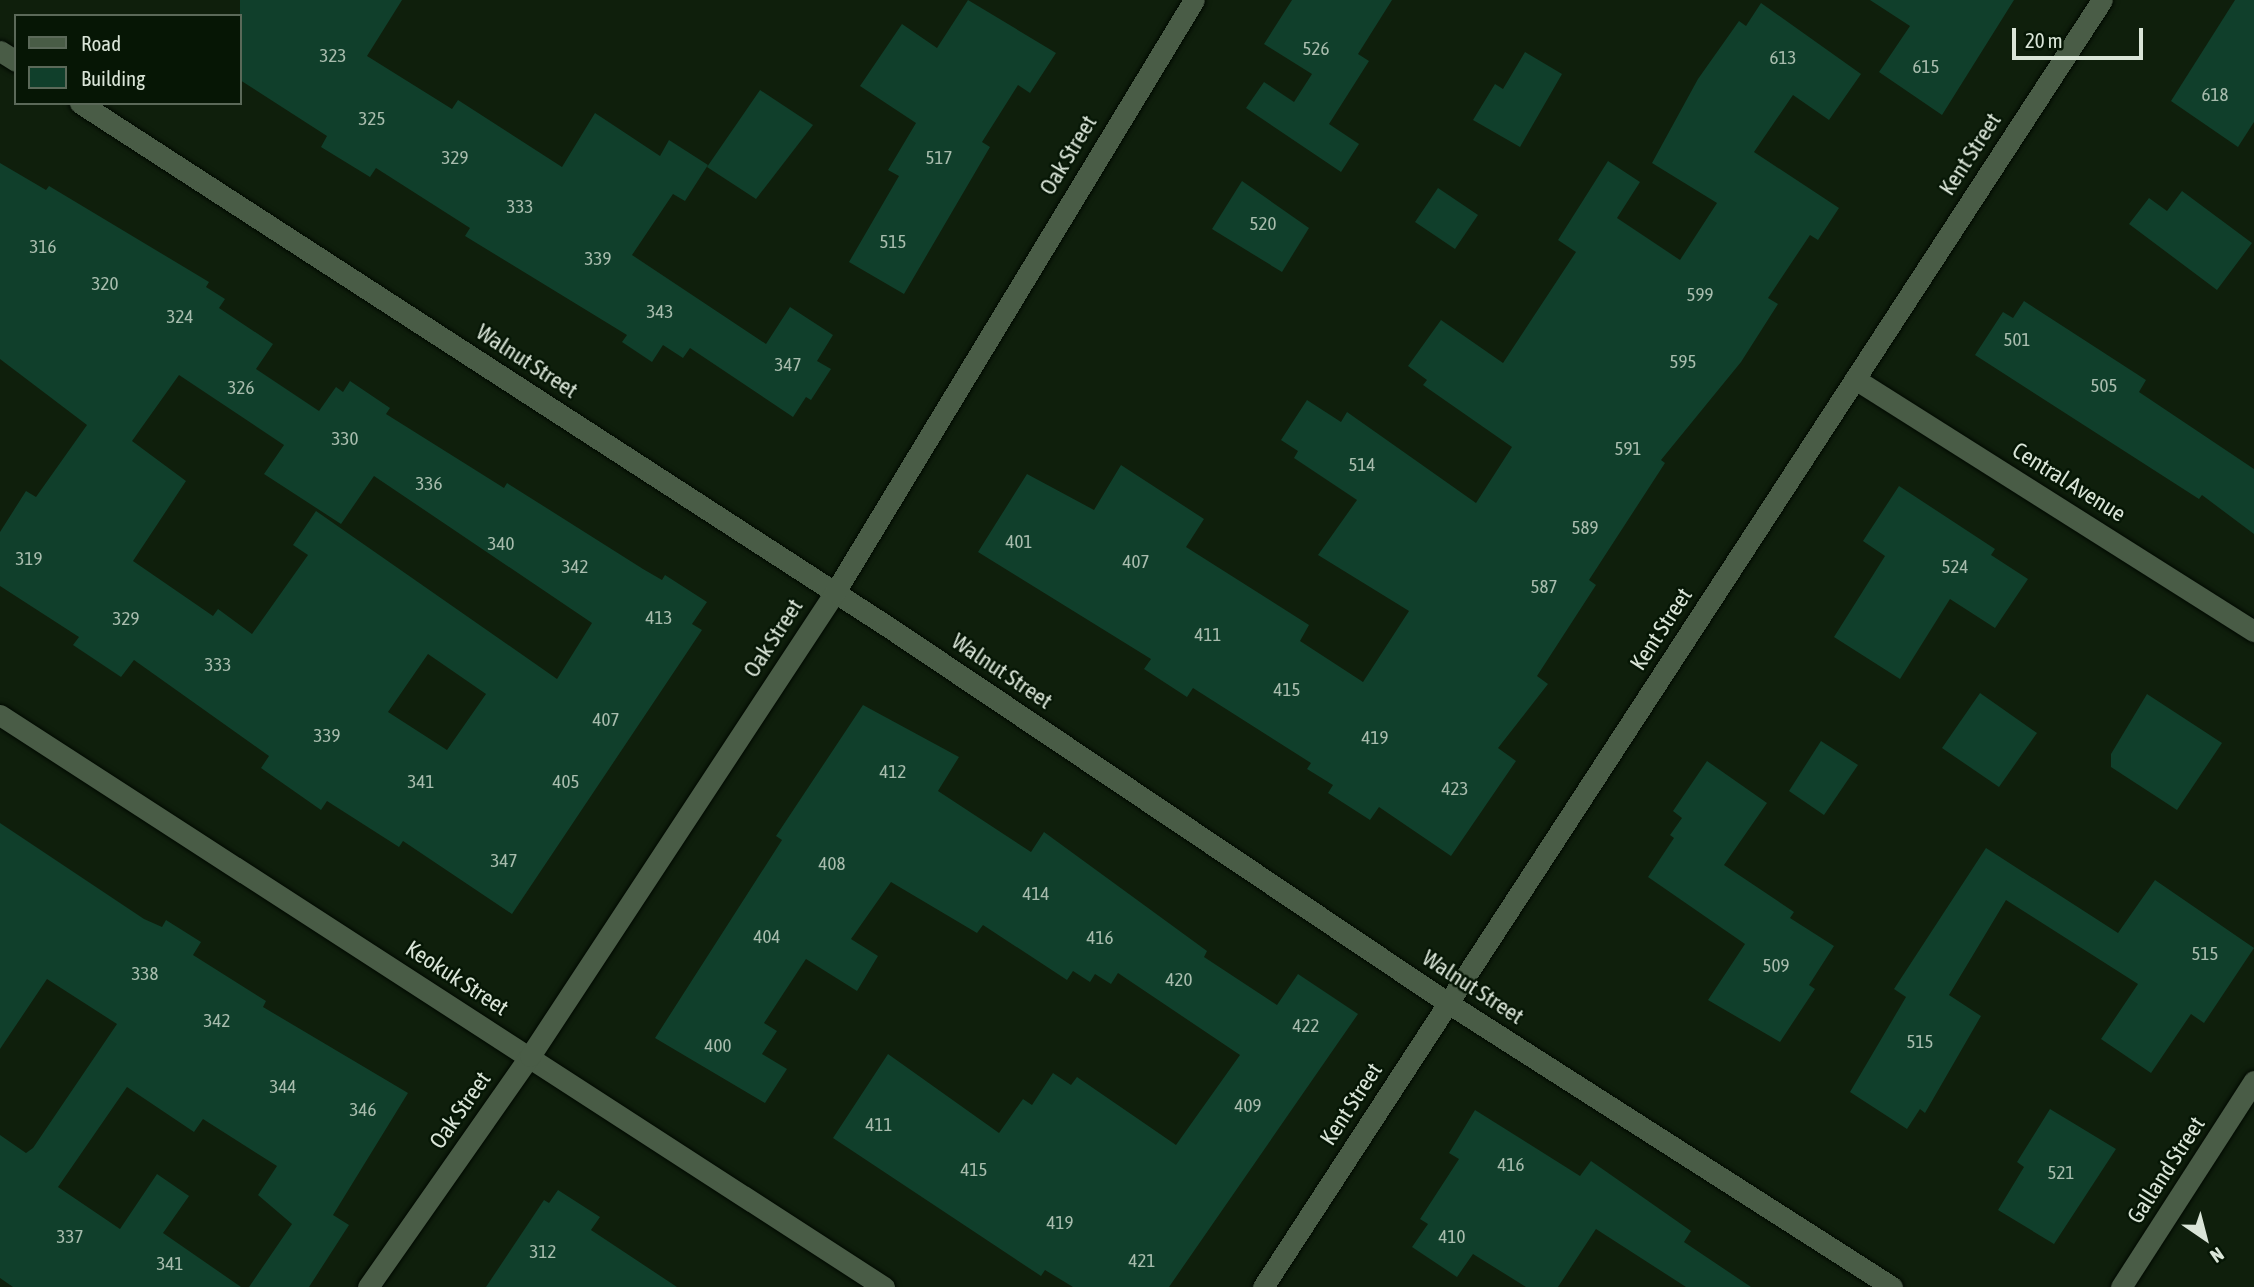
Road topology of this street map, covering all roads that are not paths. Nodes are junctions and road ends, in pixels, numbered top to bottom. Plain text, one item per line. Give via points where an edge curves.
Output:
1 (1194, 0) edge
2 (2102, 0) edge
3 (83, 105) edge
4 (1855, 379) junction
5 (835, 593) junction
6 (2254, 631) edge
7 (0, 715) edge
8 (1448, 1003) junction
9 (530, 1056) junction
10 (2254, 1080) edge
11 (368, 1287) edge
12 (884, 1287) edge
13 (1263, 1287) edge
14 (1892, 1287) edge
15 (2121, 1287) edge

1 - 5 street, Oak Street
2 - 4 street, Kent Street
3 - 5 street, Walnut Street
4 - 6 street, Central Avenue
4 - 8 street, Kent Street
5 - 8 street, Walnut Street
5 - 9 street, Oak Street
7 - 9 street, Keokuk Street
8 - 13 street, Kent Street
8 - 14 street, Walnut Street
9 - 11 street, Oak Street
9 - 12 street, Keokuk Street
10 - 15 street, Galland Street

